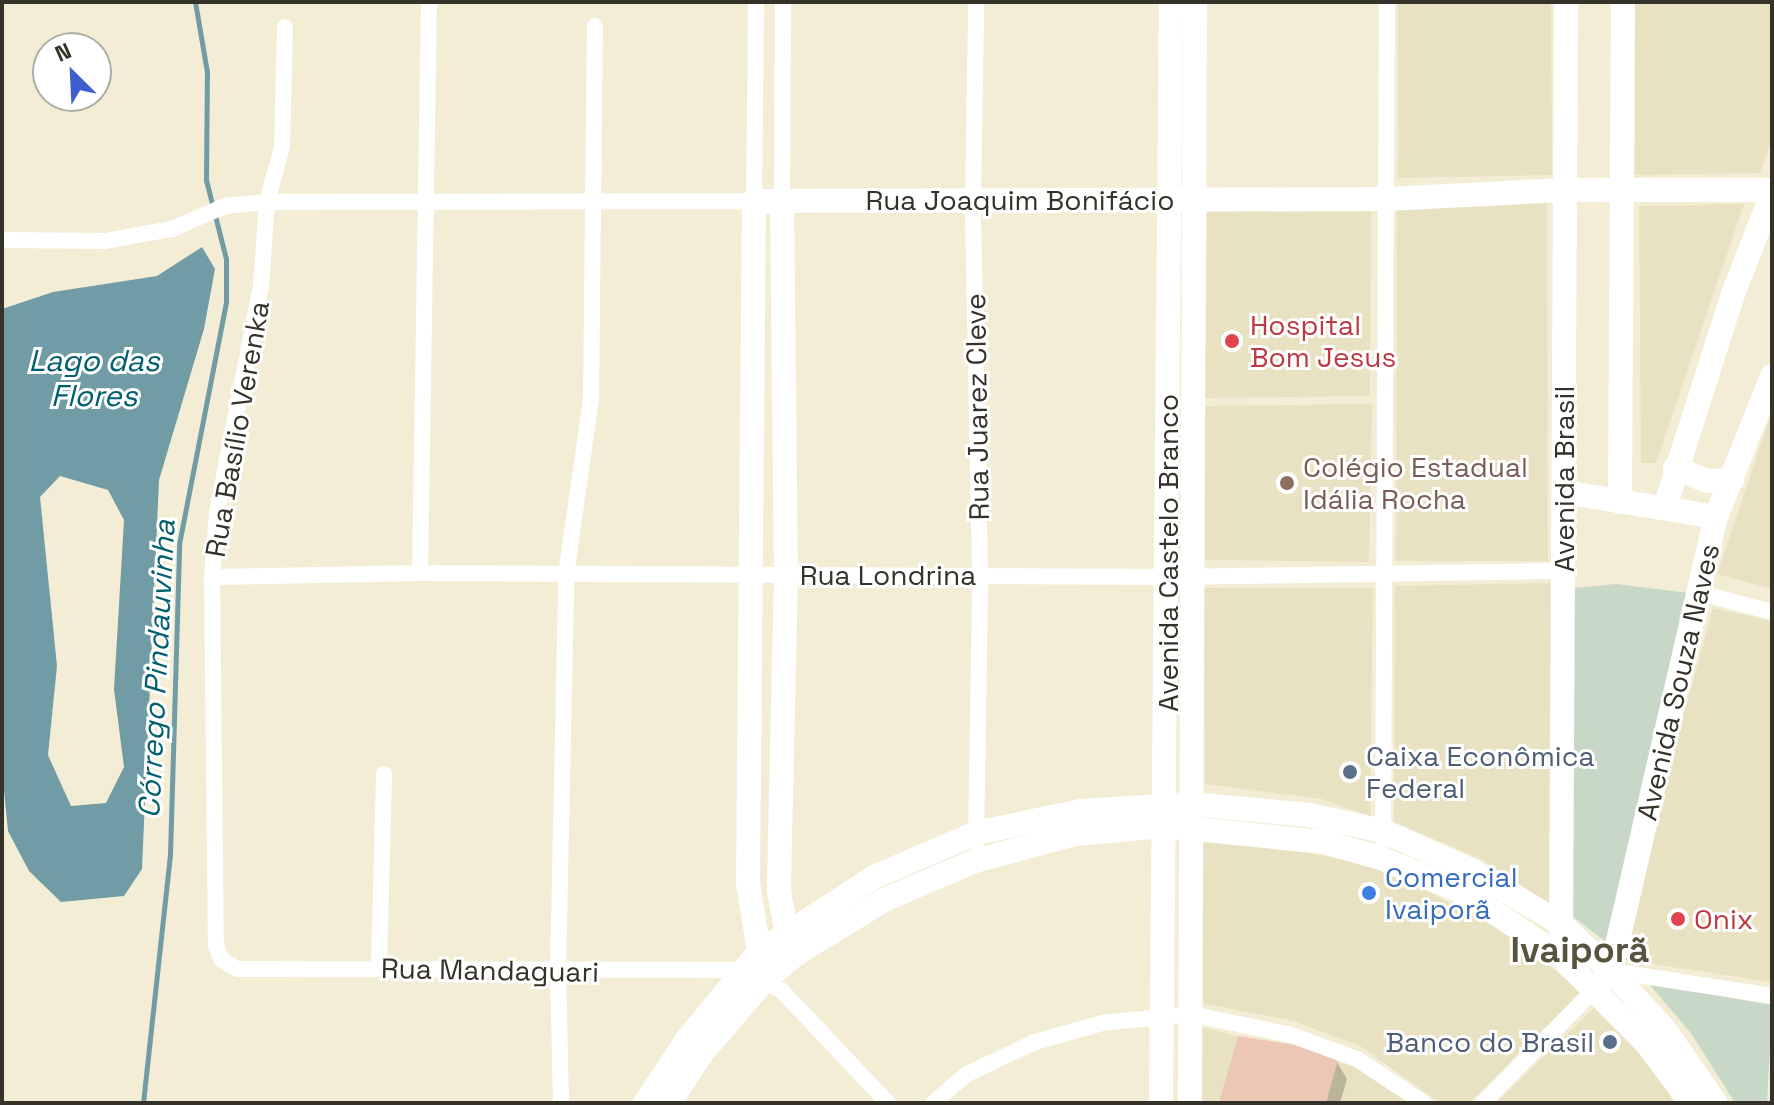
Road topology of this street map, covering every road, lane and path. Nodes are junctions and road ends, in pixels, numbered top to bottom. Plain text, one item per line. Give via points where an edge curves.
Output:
1 (429, 2) edge
2 (756, 2) edge
3 (783, 2) edge
4 (976, 2) edge
5 (1171, 2) edge
6 (1195, 2) edge
7 (1387, 2) edge
8 (1566, 2) edge
9 (1623, 2) edge
10 (595, 26) dead end
11 (285, 27) dead end
12 (1565, 190) junction
13 (1623, 190) junction
14 (1772, 192) edge
15 (1182, 199) junction
16 (1387, 199) junction
17 (422, 201) junction
18 (754, 201) junction
19 (782, 201) junction
20 (267, 202) junction
21 (591, 202) junction
22 (973, 203) junction
23 (2, 240) edge
24 (1772, 376) edge
25 (1675, 468) junction
26 (1732, 480) junction
27 (1564, 492) junction
28 (1620, 502) junction
29 (1665, 507) junction
30 (1716, 517) junction
31 (1564, 571) junction
32 (420, 573) junction
33 (566, 575) junction
34 (786, 575) junction
35 (980, 575) junction
36 (1385, 575) junction
37 (1181, 576) junction
38 (212, 577) junction
39 (754, 577) junction
40 (1696, 592) junction
41 (1772, 612) edge
42 (384, 774) dead end
43 (1190, 815) junction
44 (1164, 816) junction
45 (1383, 831) junction
46 (976, 833) junction
47 (1381, 858) junction
48 (975, 861) junction
49 (1561, 924) junction
50 (790, 944) junction
51 (1561, 957) junction
52 (379, 967) junction
53 (761, 968) junction
54 (237, 969) joint
55 (558, 973) junction
56 (1603, 980) junction
57 (1772, 996) edge
58 (1190, 1014) junction
59 (1164, 1016) junction
60 (561, 1103) edge
61 (645, 1103) edge
62 (669, 1103) edge
63 (888, 1103) edge
64 (933, 1103) edge
65 (1161, 1103) edge
66 (1190, 1103) edge
67 (1424, 1103) edge
68 (1483, 1103) edge
69 (1691, 1103) edge
70 (1716, 1103) edge

1 - 17 street
2 - 18 street
3 - 19 street
4 - 22 street, Rua Juarez Cleve
5 - 15 street, Avenida Castelo Branco
6 - 15 street, Avenida Castelo Branco
7 - 16 street
8 - 12 street, Avenida Brasil
9 - 13 street, Avenida Brasil
10 - 21 street
11 - 20 street, Rua Basílio Verenka via 282,147
12 - 13 street, Rua Joaquim Bonifácio
12 - 16 street, Rua Joaquim Bonifácio
12 - 27 street, Avenida Brasil
13 - 14 street, Rua Joaquim Bonifácio
13 - 28 street, Avenida Brasil
14 - 25 street
15 - 16 street, Rua Joaquim Bonifácio
15 - 22 street, Rua Joaquim Bonifácio
15 - 37 street, Avenida Castelo Branco
16 - 36 street
17 - 20 street, Rua Joaquim Bonifácio
17 - 21 street, Rua Joaquim Bonifácio
17 - 32 street
18 - 19 street, Rua Joaquim Bonifácio
18 - 21 street, Rua Joaquim Bonifácio
18 - 39 street
19 - 22 street, Rua Joaquim Bonifácio
19 - 34 street
20 - 23 street, Rua Joaquim Bonifácio via 225,206 147,235 105,241
20 - 38 street, Rua Basílio Verenka via 261,286 217,513
21 - 33 street via 591,399
22 - 35 street, Rua Juarez Cleve
24 - 26 street, Avenida Souza Naves
25 - 26 street via 1707,481
25 - 29 street
26 - 30 street, Avenida Souza Naves
27 - 28 street
27 - 31 street, Avenida Brasil
28 - 29 street
29 - 30 street
30 - 40 street, Avenida Souza Naves
31 - 36 street, Rua Londrina
31 - 49 street, Avenida Brasil
32 - 33 street, Rua Londrina
32 - 38 street, Rua Londrina
33 - 39 street, Rua Londrina
33 - 55 street
34 - 35 street, Rua Londrina
34 - 39 street, Rua Londrina
34 - 50 street via 779,892
35 - 37 street, Rua Londrina
35 - 46 street, Rua Juarez Cleve
36 - 37 street, Rua Londrina
36 - 45 street
37 - 43 street, Avenida Castelo Branco
37 - 44 street, Avenida Castelo Branco
38 - 54 street, Rua Basílio Verenka via 216,946 222,960
39 - 53 street via 748,883
40 - 41 street
40 - 56 street, Avenida Souza Naves
42 - 52 street
43 - 44 street
43 - 45 street via 1309,815
43 - 47 street
43 - 58 street, Avenida Castelo Branco
44 - 46 street via 1080,811
44 - 48 street
44 - 59 street, Avenida Castelo Branco
45 - 47 street
45 - 49 street via 1475,872
46 - 48 street, Rua Juarez Cleve
46 - 50 street via 874,877
47 - 51 street via 1467,894
48 - 50 street
49 - 51 street, Avenida Brasil
49 - 56 street
50 - 53 street
51 - 56 street
52 - 54 street, Rua Mandaguari
52 - 55 street, Rua Mandaguari
53 - 55 street, Rua Mandaguari
53 - 61 street
53 - 62 street
53 - 63 street
55 - 60 street
56 - 57 street
56 - 68 street
56 - 69 street
56 - 70 street via 1665,1030
58 - 59 street
58 - 66 street, Avenida Castelo Branco
58 - 67 street via 1291,1035 1357,1059
59 - 64 street via 1102,1023 1035,1042 967,1074
59 - 65 street, Avenida Castelo Branco

